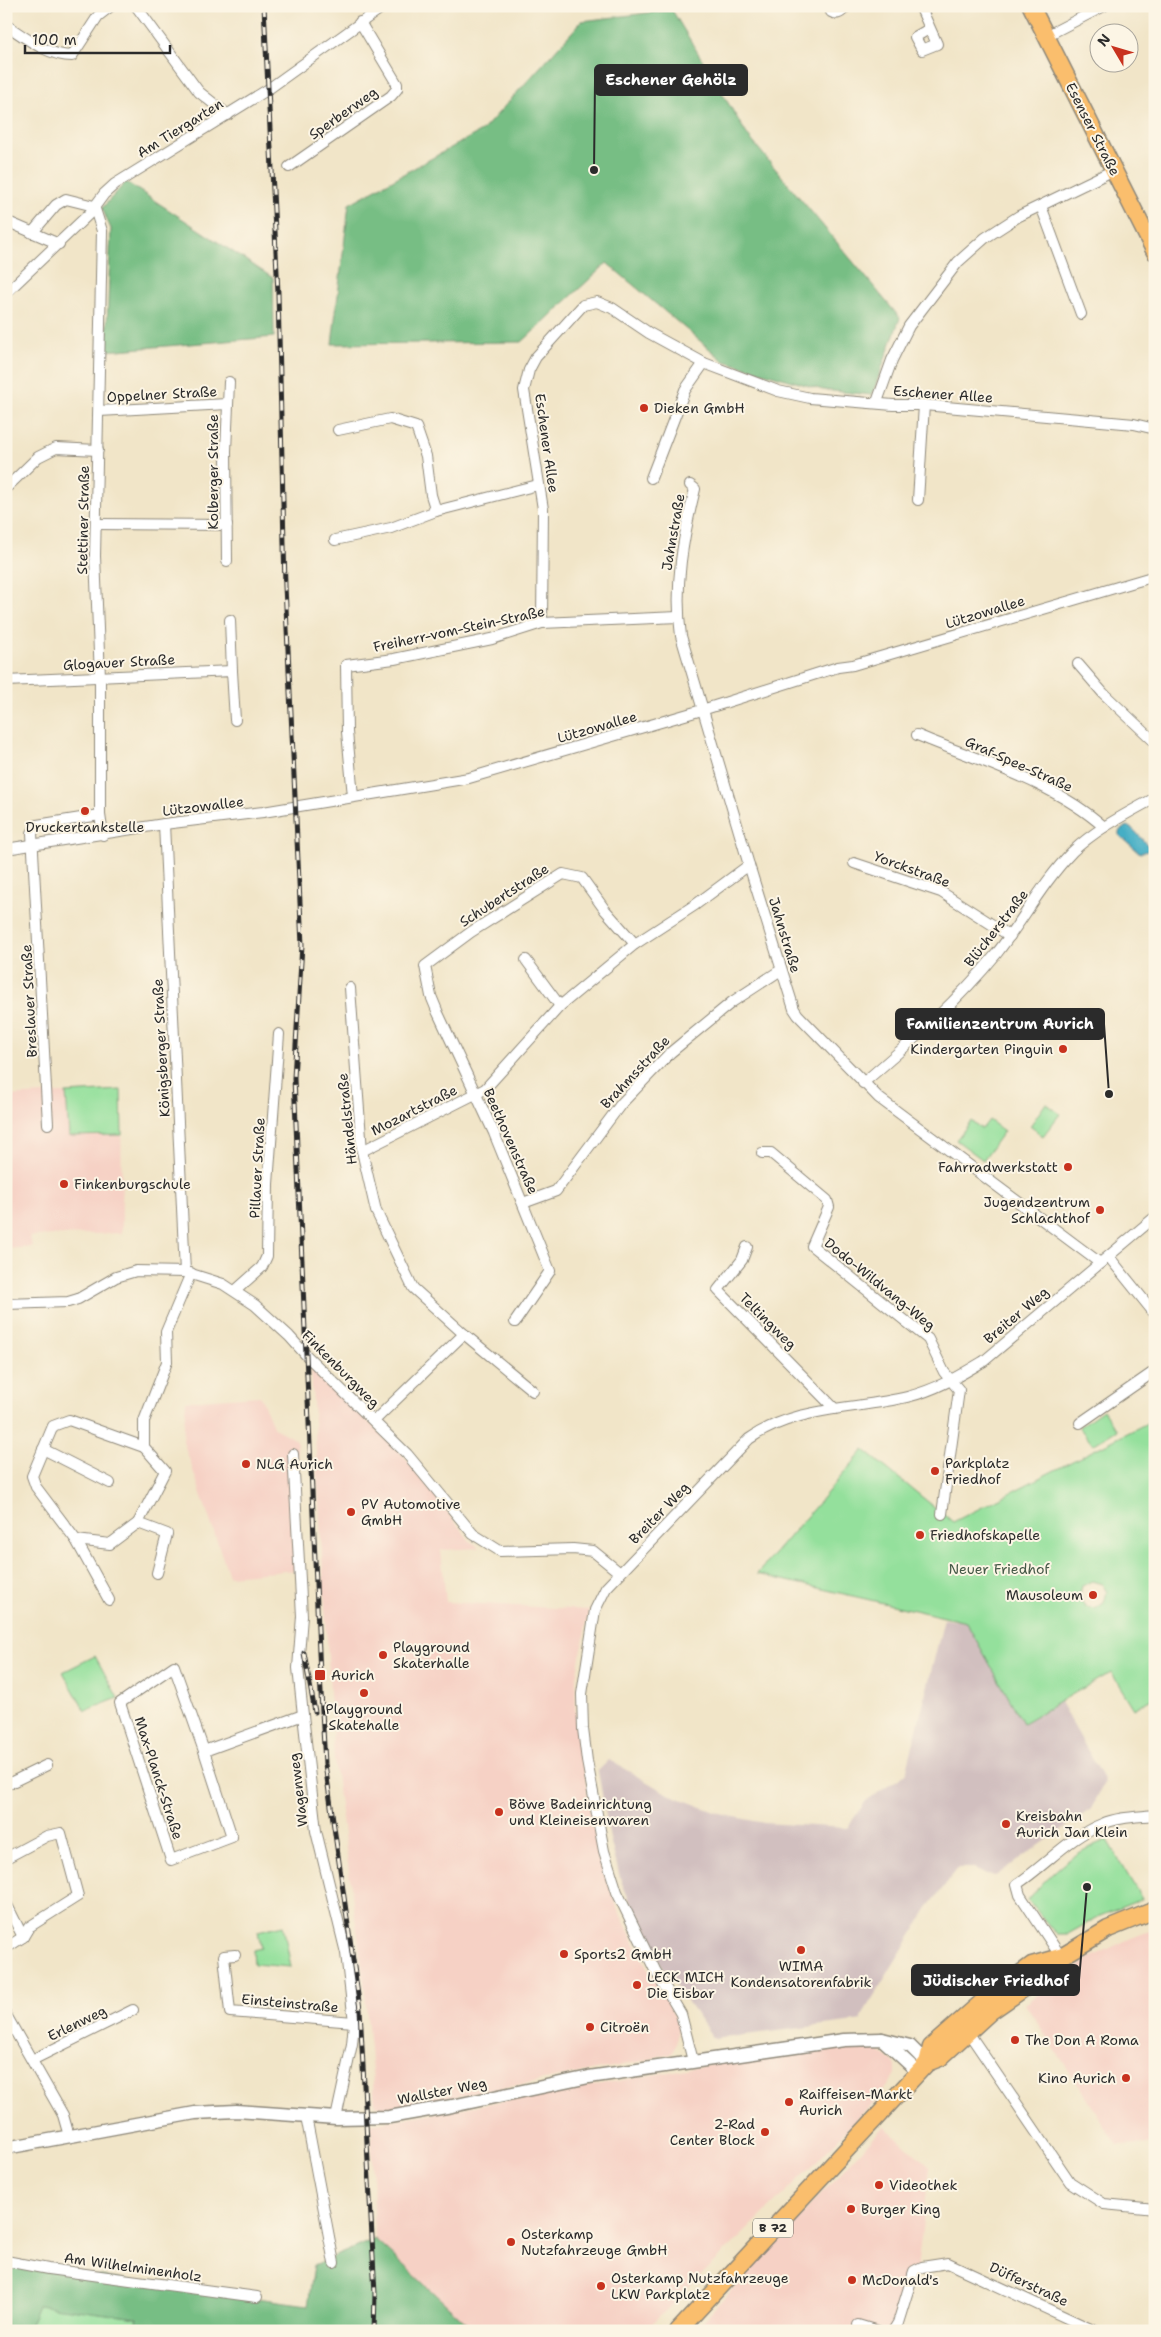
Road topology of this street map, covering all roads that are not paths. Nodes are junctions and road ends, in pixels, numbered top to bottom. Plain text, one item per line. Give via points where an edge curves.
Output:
1 (111, 6) edge
2 (136, 6) edge
3 (384, 6) edge
4 (830, 6) edge
5 (846, 6) edge
6 (920, 6) edge
7 (1031, 6) edge
8 (1104, 6) edge
9 (360, 22) junction
10 (6, 25) edge
11 (929, 29) dead end
12 (1046, 36) junction
13 (228, 115) junction
14 (289, 167) dead end
15 (1114, 170) junction
16 (94, 206) junction
17 (1041, 206) junction
18 (6, 221) edge
19 (32, 233) junction
20 (58, 244) junction
21 (1155, 252) edge
22 (6, 293) edge
23 (1081, 314) dead end
24 (704, 363) junction
25 (229, 382) dead end
26 (876, 402) junction
27 (227, 404) junction
28 (924, 405) junction
29 (99, 411) junction
30 (1155, 429) edge
31 (338, 430) dead end
32 (98, 450) junction
33 (651, 478) dead end
34 (538, 485) junction
35 (690, 485) dead end
36 (6, 488) edge
37 (918, 500) dead end
38 (436, 511) junction
39 (96, 524) junction
40 (227, 525) junction
41 (335, 540) dead end
42 (227, 561) dead end
43 (1155, 576) edge
44 (678, 618) junction
45 (230, 620) dead end
46 (542, 623) junction
47 (1078, 664) dead end
48 (232, 671) junction
49 (100, 677) junction
50 (6, 680) edge
51 (702, 710) junction
52 (235, 720) dead end
53 (917, 736) dead end
54 (1155, 742) edge
55 (353, 796) junction
56 (1155, 798) edge
57 (100, 815) junction
58 (164, 824) junction
59 (1104, 827) junction
60 (103, 835) junction
61 (33, 846) junction
62 (6, 849) edge
63 (854, 864) dead end
64 (749, 865) junction
65 (1010, 936) junction
66 (635, 944) junction
67 (526, 960) dead end
68 (425, 966) joint
69 (781, 970) junction
70 (350, 988) dead end
71 (560, 1006) junction
72 (279, 1034) dead end
73 (863, 1083) junction
74 (475, 1094) junction
75 (48, 1124) dead end
76 (362, 1151) junction
77 (762, 1153) dead end
78 (522, 1203) junction
79 (1155, 1217) edge
80 (747, 1247) dead end
81 (1109, 1257) junction
82 (1100, 1263) junction
83 (188, 1272) junction
84 (235, 1291) junction
85 (6, 1304) edge
86 (1155, 1314) edge
87 (515, 1322) dead end
88 (464, 1334) junction
89 (1155, 1371) edge
90 (952, 1380) junction
91 (534, 1391) dead end
92 (835, 1409) junction
93 (374, 1422) junction
94 (1080, 1423) dead end
95 (144, 1447) junction
96 (43, 1449) junction
97 (293, 1454) dead end
98 (110, 1483) dead end
99 (942, 1514) dead end
100 (138, 1524) junction
101 (76, 1540) junction
102 (157, 1573) dead end
103 (620, 1573) junction
104 (109, 1600) dead end
105 (303, 1715) junction
106 (204, 1751) junction
107 (47, 1765) dead end
108 (6, 1785) edge
109 (1155, 1815) edge
110 (6, 1858) edge
111 (6, 1903) edge
112 (1155, 1910) edge
113 (23, 1937) junction
114 (6, 1948) edge
115 (235, 1955) dead end
116 (1061, 1957) junction
117 (134, 2010) dead end
118 (6, 2015) edge
119 (354, 2022) junction
120 (968, 2032) junction
121 (32, 2060) junction
122 (693, 2061) junction
123 (923, 2067) junction
124 (306, 2116) junction
125 (336, 2118) junction
126 (69, 2136) junction
127 (6, 2148) edge
128 (1155, 2209) edge
129 (6, 2262) edge
130 (334, 2263) dead end
131 (257, 2297) dead end
132 (858, 2325) dead end
133 (678, 2331) edge
134 (878, 2331) edge
135 (893, 2331) edge
136 (1095, 2331) edge

1 - 10 street via 98,16 72,56 62,56 42,48
2 - 13 street via 199,92
3 - 9 street, Am Tiergarten
4 - 5 street via 835,14 840,14
6 - 11 street
7 - 12 main road, Esenser Straße
8 - 12 street
9 - 13 street, Am Tiergarten
9 - 14 street, Sperberweg via 397,89
12 - 15 main road, Esenser Straße
13 - 16 street, Am Tiergarten via 115,184
15 - 17 street
15 - 21 main road, Esenser Straße
16 - 19 street via 66,199
16 - 20 street, Am Tiergarten
16 - 29 street, Stettiner Straße via 102,231
17 - 23 street
17 - 26 street via 985,238 958,262 909,326
18 - 19 street
19 - 20 street
20 - 22 street, Am Tiergarten
24 - 26 street, Eschener Allee via 778,391 810,398
24 - 33 street via 685,390
24 - 34 street, Eschener Allee via 612,308 598,302 582,305 536,357 524,390
25 - 27 street, Kolberger Straße
26 - 28 street, Eschener Allee
27 - 29 street, Oppelner Straße
27 - 40 street, Kolberger Straße
28 - 30 street, Eschener Allee via 1134,424
28 - 37 street
29 - 32 street, Stettiner Straße
31 - 38 street via 390,419 416,427 426,456 430,495
32 - 36 street via 56,448 38,457
32 - 39 street, Stettiner Straße
34 - 38 street
34 - 46 street, Eschener Allee via 543,509
35 - 44 street, Jahnstraße via 695,489 684,537
38 - 41 street via 391,528
39 - 40 street
39 - 49 street, Stettiner Straße
40 - 42 street, Kolberger Straße
43 - 51 street, Lützowallee via 838,667
44 - 46 street, Freiherr-vom-Stein-Straße
44 - 51 street, Jahnstraße
45 - 48 street
46 - 55 street, Freiherr-vom-Stein-Straße via 492,639 346,666 347,732
47 - 54 street via 1103,693
48 - 49 street, Glogauer Straße
48 - 52 street
49 - 50 street, Glogauer Straße
49 - 57 street, Stettiner Straße
51 - 55 street, Lützowallee via 469,778
51 - 64 street, Jahnstraße
53 - 59 street, Graf-Spee-Straße via 1055,794 1082,808
55 - 58 street, Lützowallee via 263,812
56 - 59 street, Blücherstraße
57 - 60 street, Stettiner Straße
57 - 61 street via 37,825 32,833
58 - 60 street, Lützowallee
58 - 83 street, Königsberger Straße
59 - 65 street, Blücherstraße via 1063,862
60 - 61 street, Lützowallee
61 - 62 street, Lützowallee
61 - 75 street, Breslauer Straße
63 - 65 street, Yorckstraße via 941,892
64 - 66 street, Mozartstraße
64 - 69 street, Jahnstraße
65 - 73 street, Blücherstraße via 975,978
66 - 68 street, Schubertstraße via 582,878 563,874 471,932
66 - 71 street, Mozartstraße
67 - 71 street
68 - 74 street, Beethovenstraße via 431,996
69 - 73 street, Jahnstraße via 798,1015
69 - 78 street, Brahmsstraße via 732,1002 670,1052 621,1104 556,1191
70 - 76 street, Händelstraße
71 - 74 street, Mozartstraße via 485,1089
72 - 84 street, Pillauer Straße via 268,1184 267,1256 262,1267
73 - 82 street, Jahnstraße via 901,1116
74 - 76 street, Mozartstraße
74 - 78 street, Beethovenstraße
76 - 88 street, Händelstraße via 376,1211 413,1288
77 - 90 street, Dodo-Wildvang-Weg via 770,1153 827,1200 829,1207 812,1246 928,1339 944,1372
78 - 87 street, Beethovenstraße via 550,1271
79 - 81 street, Breiter Weg
80 - 92 street, Teltingweg via 742,1260 718,1290
81 - 82 street, Breiter Weg
81 - 86 street
82 - 90 street, Breiter Weg via 984,1361
83 - 84 street, Finkenburgweg
83 - 85 street, Finkenburgweg via 125,1273 78,1300
83 - 95 street via 166,1332 167,1362 144,1421
84 - 93 street, Finkenburgweg via 289,1336
88 - 91 street, Händelstraße
88 - 93 street
89 - 94 street
90 - 92 street, Breiter Weg via 908,1396
90 - 99 street via 959,1390
92 - 103 street, Breiter Weg via 784,1420 749,1439
93 - 103 street, Finkenburgweg via 407,1454 473,1534 500,1551 593,1550
95 - 96 street via 69,1420 54,1426
95 - 100 street via 165,1471
96 - 98 street
96 - 101 street via 32,1476 36,1487
97 - 105 street, Wagenweg via 302,1616 298,1668
100 - 101 street via 110,1544
100 - 102 street via 167,1534
101 - 104 street
103 - 122 street, Breiter Weg via 606,1588 595,1610 582,1694 582,1728 604,1851 617,1892 655,1970 681,2014
105 - 106 street
105 - 119 street, Wagenweg via 316,1831 346,1953
106 - 106 street, Max-Planck-Straße via 174,1666 120,1703 171,1860 232,1837
107 - 108 street
109 - 116 street via 1100,1824 1016,1884
110 - 113 street via 48,1836 61,1833 78,1896 29,1927
111 - 113 street
112 - 116 main road, B 72 via 1108,1929
113 - 114 street
115 - 119 street, Einsteinstraße via 224,1956 230,2012
116 - 120 main road, B 72 via 1042,1976 1004,2001
116 - 123 main road, B 72 via 1032,1965 982,2002 931,2047
117 - 121 street, Erlenweg
118 - 121 street
119 - 125 street, Wagenweg
120 - 123 main road, B 72 via 940,2058
120 - 128 street via 1070,2182 1104,2204
121 - 126 street via 62,2115
122 - 123 street, Wallster Weg via 815,2043 882,2039
122 - 125 street, Wallster Weg via 589,2077 389,2117
123 - 133 main road, B 72
124 - 125 street, Wallster Weg
124 - 126 street, Wallster Weg via 195,2112
124 - 130 street
126 - 127 street, Wallster Weg
129 - 131 street, Am Wilhelminenholz
132 - 134 street
135 - 136 street, Düfferstraße via 914,2272 922,2267 952,2263

